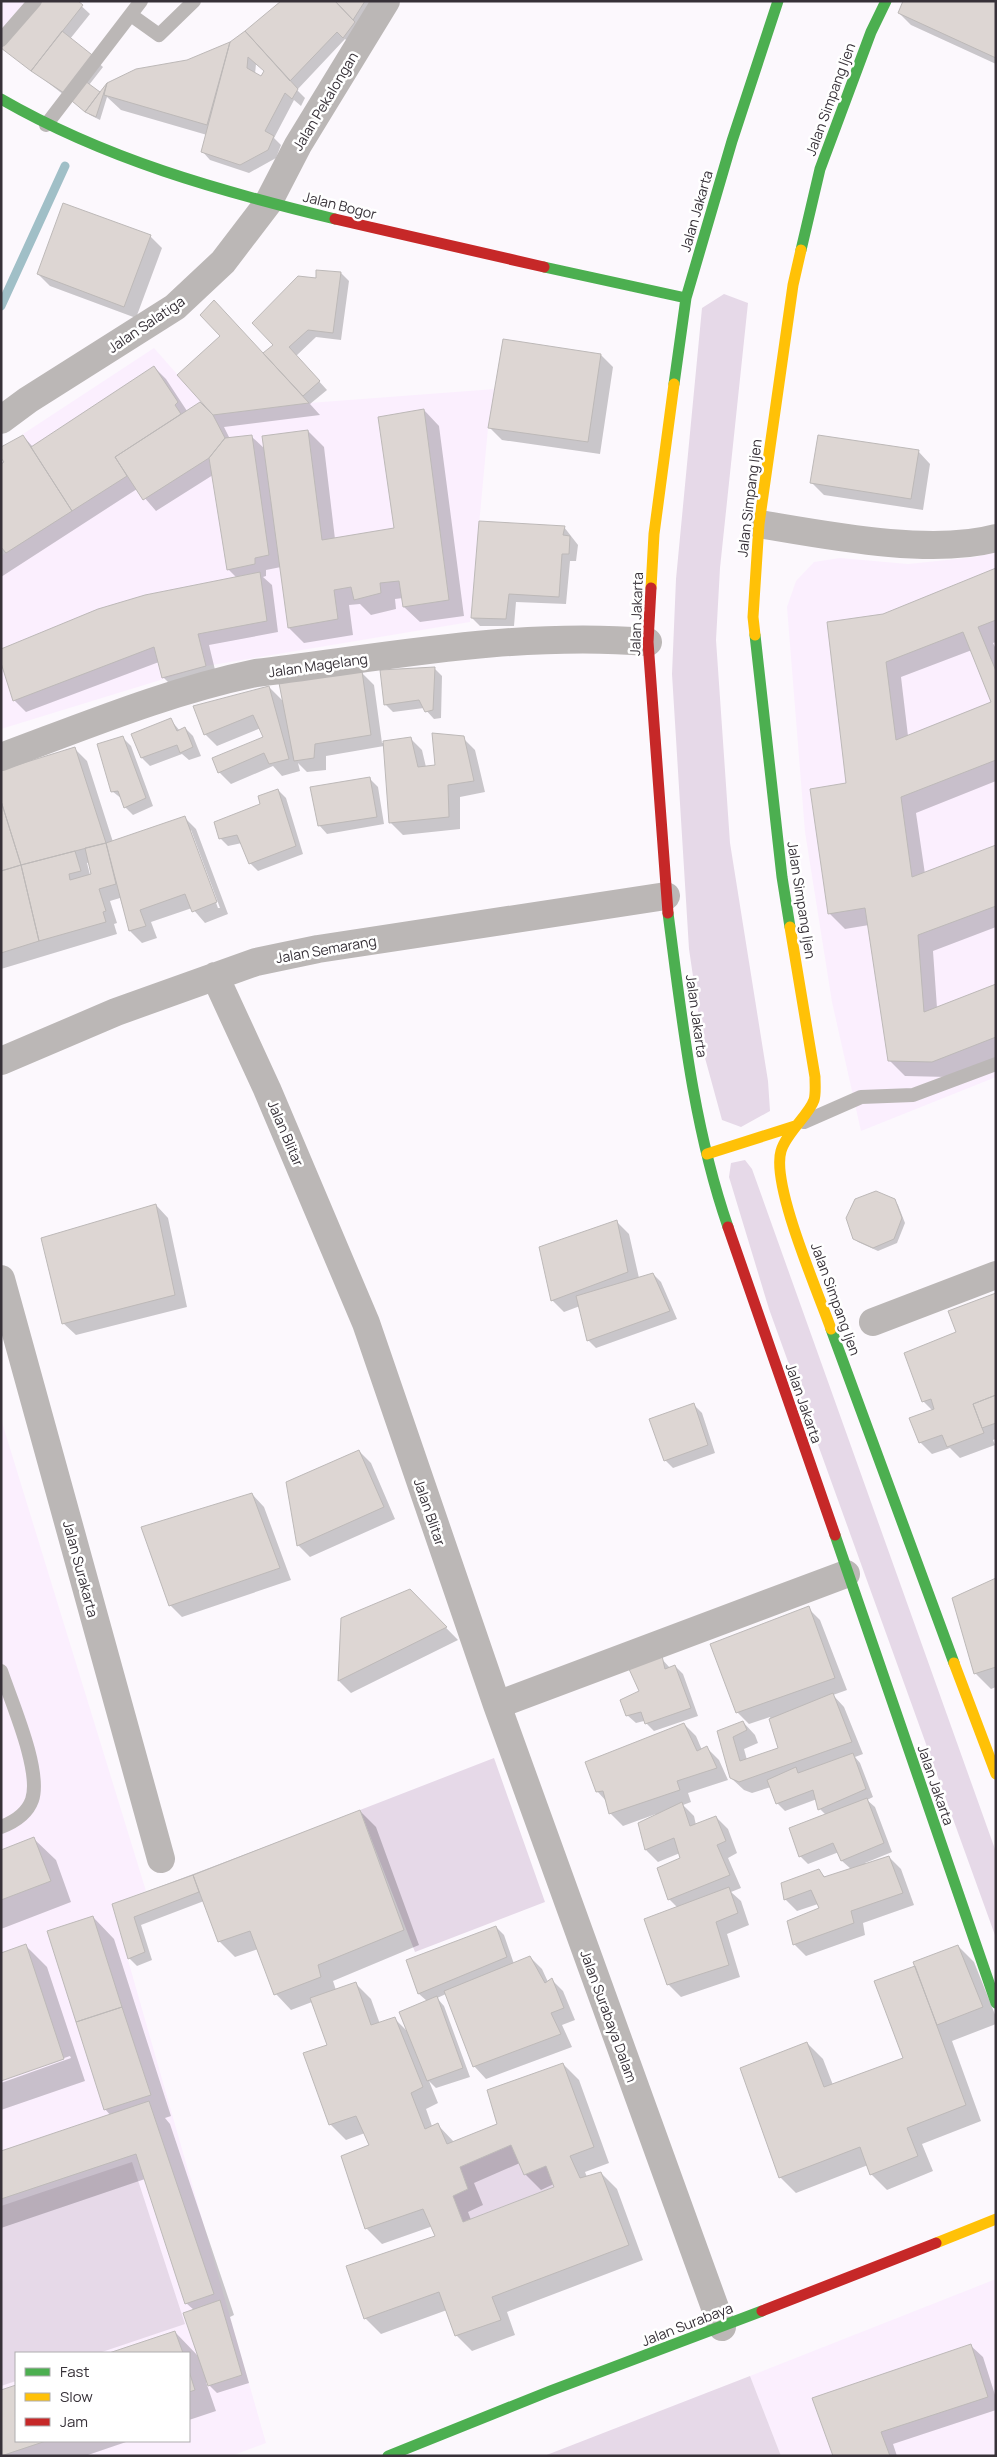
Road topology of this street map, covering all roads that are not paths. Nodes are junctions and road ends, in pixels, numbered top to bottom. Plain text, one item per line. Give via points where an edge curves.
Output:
1 (35, 1) edge
2 (141, 1) edge
3 (194, 1) edge
4 (386, 1) edge
5 (778, 1) edge
6 (886, 1) edge
7 (131, 15) junction
8 (1, 40) edge
9 (1, 99) edge
10 (46, 126) junction
11 (268, 203) junction
12 (686, 298) junction
13 (1, 420) edge
14 (759, 524) junction
15 (996, 538) edge
16 (648, 642) junction
17 (1, 757) edge
18 (666, 896) junction
19 (215, 976) junction
20 (1, 1061) edge
21 (996, 1064) edge
22 (794, 1126) junction
23 (707, 1154) junction
24 (996, 1275) edge
25 (1, 1279) edge
26 (873, 1322) dead end
27 (846, 1574) junction
28 (1, 1670) edge
29 (497, 1705) junction
30 (996, 1774) edge
31 (1, 1827) edge
32 (161, 1859) dead end
33 (996, 2003) edge
34 (996, 2219) edge
35 (722, 2327) junction
36 (394, 2455) edge

1 - 8 lane
2 - 7 lane
3 - 7 lane via 159,35
4 - 11 street, Jalan Pekalongan via 298,145
5 - 12 main road, Jalan Jakarta via 732,141
6 - 14 main road, Jalan Simpang Ijen via 847,92 820,169 793,285
7 - 10 lane
9 - 10 main road, Jalan Bogor
10 - 11 main road, Jalan Bogor via 130,161
11 - 12 main road, Jalan Bogor via 450,247
11 - 13 street, Jalan Salatiga via 223,262 175,307
12 - 16 main road, Jalan Jakarta via 654,534
14 - 15 street via 908,544 947,544
14 - 22 main road, Jalan Simpang Ijen via 753,618 782,878 815,1077 814,1100
16 - 17 street, Jalan Magelang via 466,645 256,673 157,700
16 - 18 main road, Jalan Jakarta
18 - 19 street, Jalan Semarang via 318,949 256,962
18 - 23 main road, Jalan Jakarta via 687,1053
19 - 20 street, Jalan Semarang via 116,1012
19 - 29 street, Jalan Blitar via 356,1298
21 - 22 lane via 913,1095 860,1097
22 - 23 main road
22 - 30 main road, Jalan Simpang Ijen via 781,1151 780,1178 789,1212
23 - 27 main road, Jalan Jakarta via 713,1183
24 - 26 street
25 - 32 street, Jalan Surakarta
27 - 29 street
27 - 33 main road, Jalan Jakarta
28 - 31 lane via 33,1768 35,1786 32,1801 24,1814
29 - 35 street, Jalan Surabaya Dalam
34 - 35 main road, Jalan Surabaya
35 - 36 main road, Jalan Surabaya

